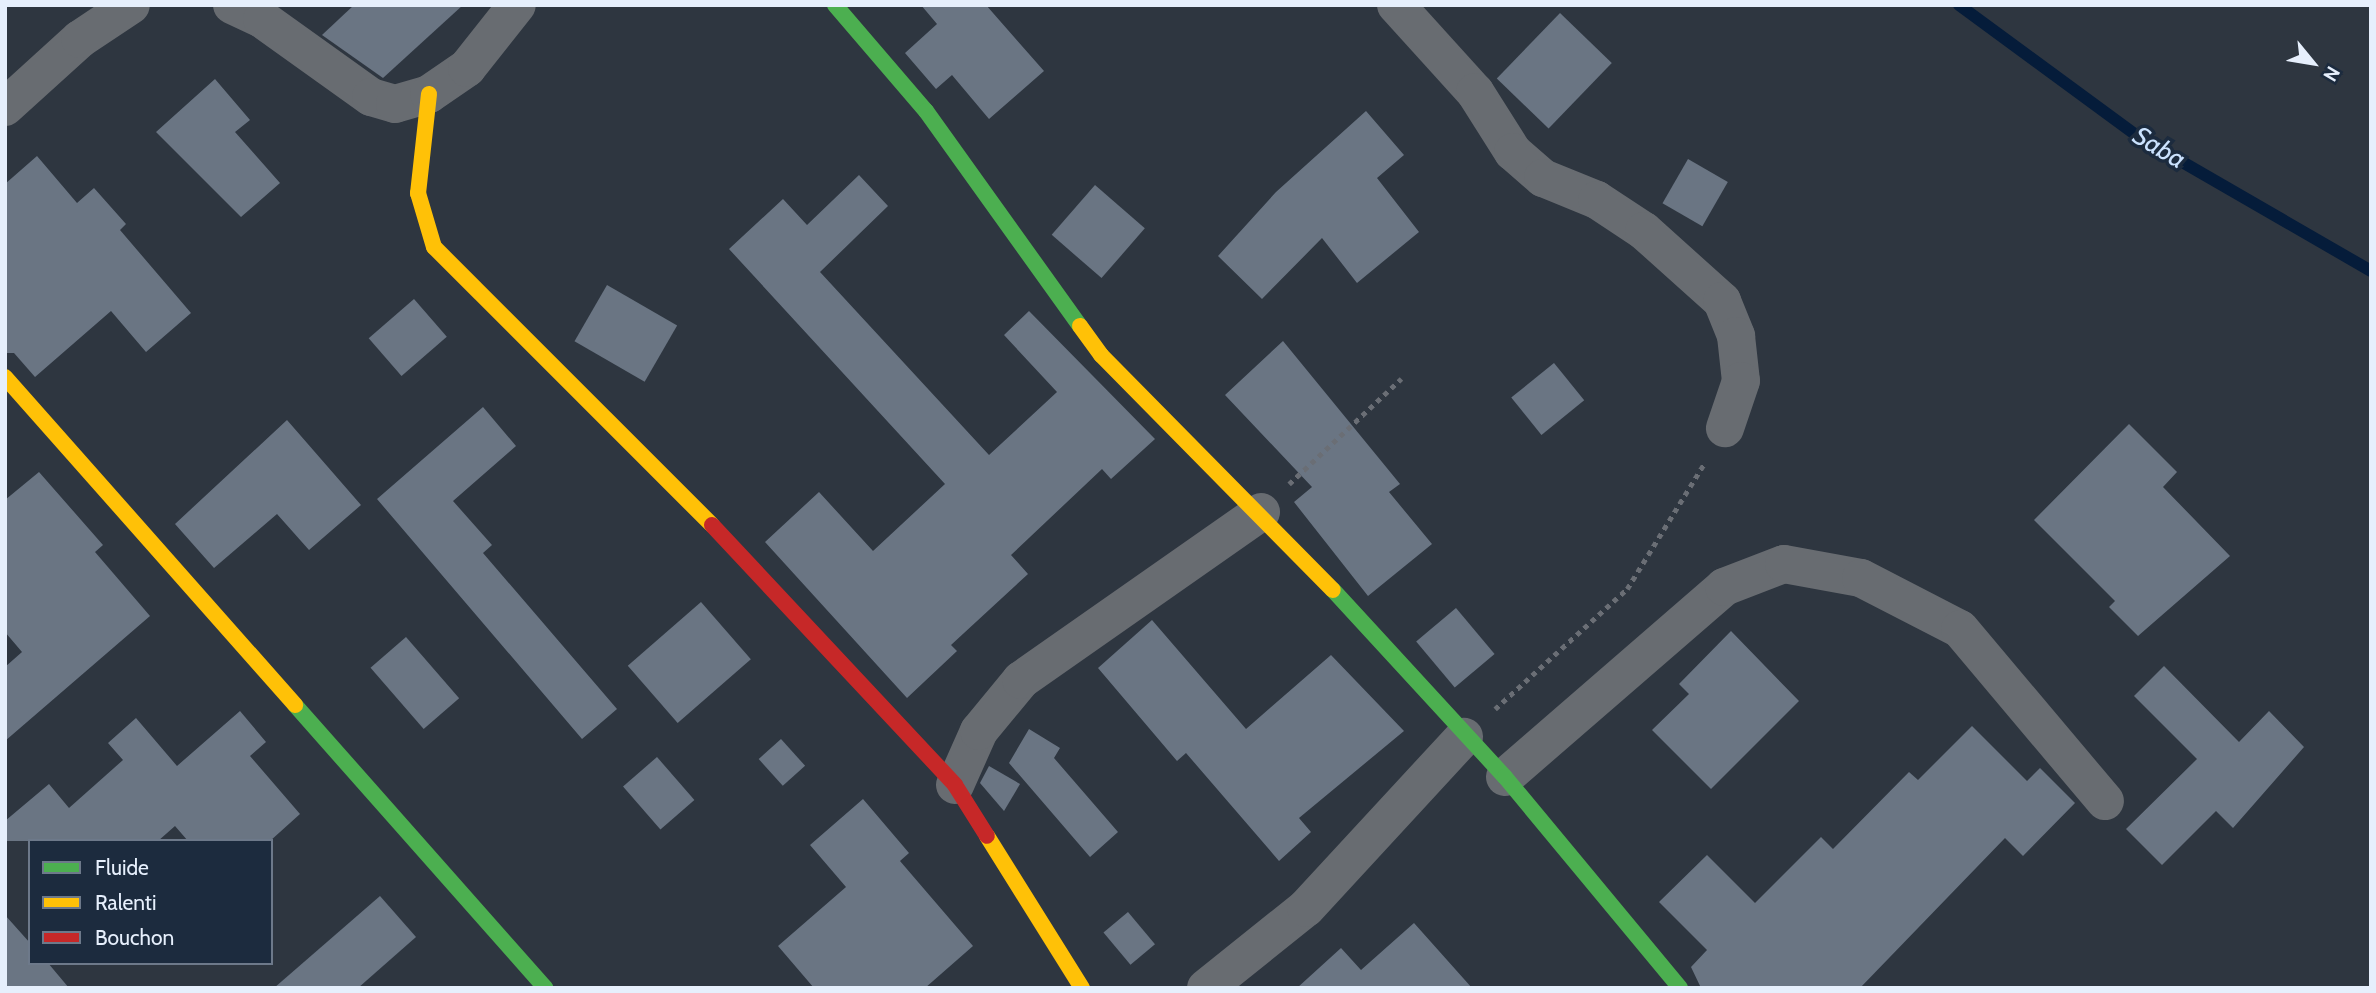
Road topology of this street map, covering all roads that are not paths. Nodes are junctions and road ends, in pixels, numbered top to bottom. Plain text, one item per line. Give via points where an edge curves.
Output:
1 (131, 5) edge
2 (232, 5) edge
3 (517, 5) edge
4 (835, 5) edge
5 (1396, 5) edge
6 (429, 94) junction
7 (5, 107) edge
8 (5, 377) edge
9 (1726, 428) road end
10 (1261, 513) junction
11 (1464, 737) junction
12 (1505, 778) junction
13 (955, 785) junction
14 (2105, 801) dead end
15 (545, 988) edge
16 (1082, 988) edge
17 (1206, 988) edge
18 (1680, 988) edge

1 - 7 street via 80,39
2 - 6 street via 262,19 371,97 395,103
3 - 6 street via 467,68
4 - 10 street via 926,111 1101,355
5 - 9 street via 1475,92 1513,152 1543,178 1597,200 1644,231 1722,301 1737,337 1741,381
6 - 13 street via 418,193 434,247 797,609
8 - 15 street
10 - 11 street
10 - 13 street via 1021,680 979,731
11 - 12 street
11 - 17 street via 1306,908
12 - 14 street via 1724,587 1784,564 1861,578 1960,629
12 - 18 street
13 - 16 street

